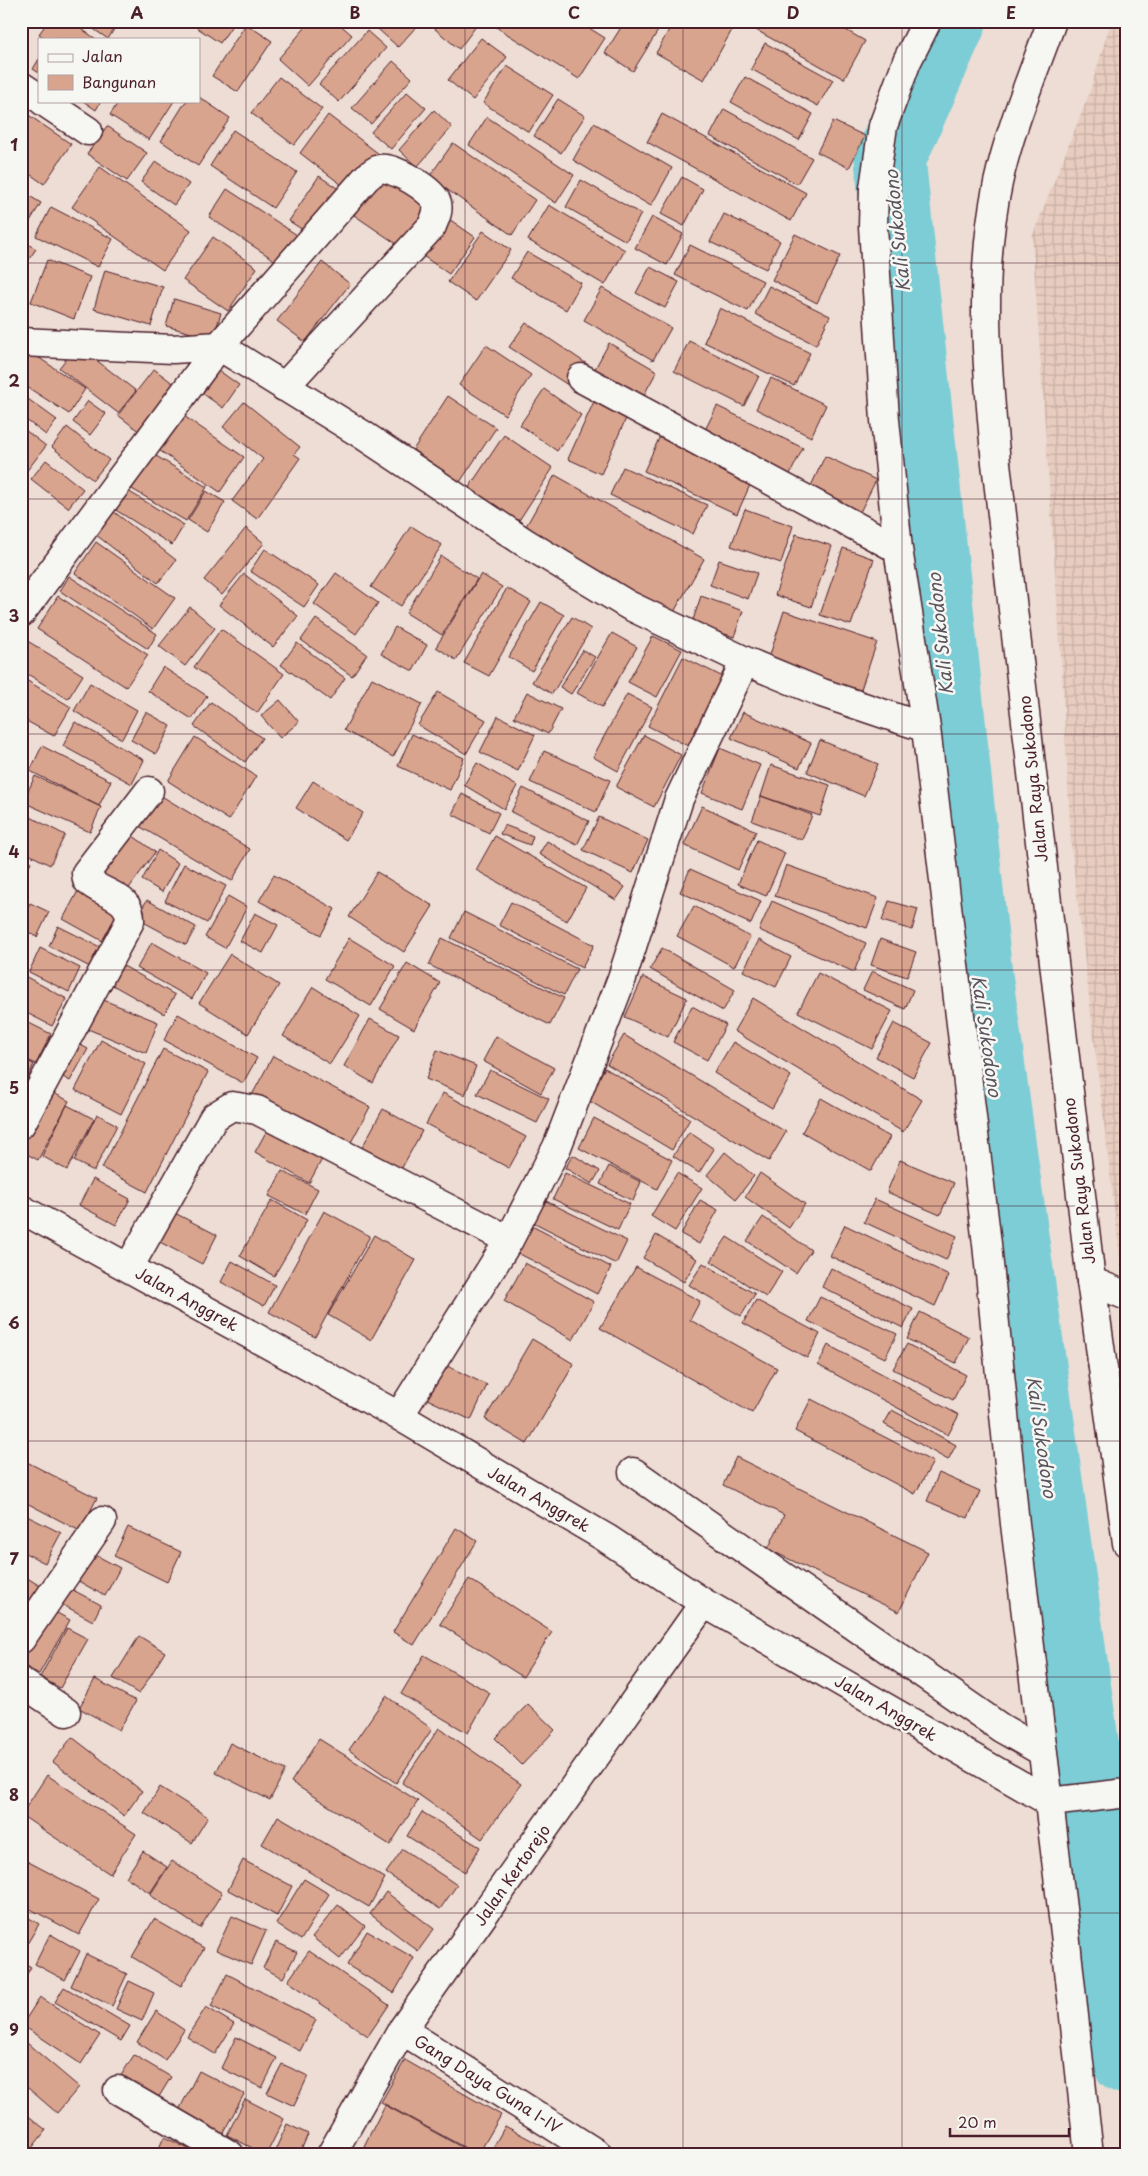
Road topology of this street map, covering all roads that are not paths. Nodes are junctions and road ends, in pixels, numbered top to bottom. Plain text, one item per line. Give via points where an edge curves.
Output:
1 (927, 21) edge
2 (1052, 21) edge
3 (21, 86) edge
4 (38, 97) edge
5 (44, 102) edge
6 (88, 131) dead end
7 (21, 342) edge
8 (219, 346) junction
9 (581, 378) dead end
10 (284, 388) junction
11 (898, 549) junction
12 (21, 613) edge
13 (745, 661) junction
14 (926, 728) junction
15 (149, 791) dead end
16 (21, 1124) edge
17 (21, 1209) edge
18 (509, 1240) junction
19 (129, 1267) junction
20 (1091, 1281) junction
21 (1127, 1296) edge
22 (399, 1416) junction
23 (633, 1472) dead end
24 (102, 1521) dead end
25 (1127, 1543) edge
26 (704, 1603) junction
27 (21, 1638) edge
28 (21, 1682) edge
29 (66, 1712) dead end
30 (1044, 1752) junction
31 (1126, 1793) edge
32 (1057, 1802) junction
33 (402, 2030) junction
34 (118, 2090) dead end
35 (230, 2155) edge
36 (331, 2155) edge
37 (599, 2155) edge
38 (1089, 2155) edge

1 - 11 street via 907,61 883,126 874,188 873,226 885,420
2 - 20 street, Jalan Raya Sukodono via 998,182 989,240 986,318 996,463
3 - 4 street
5 - 6 street
7 - 8 street via 173,349
8 - 10 street
8 - 10 street via 366,177 379,169 393,169 431,194 437,202 438,212 432,226
8 - 12 street
9 - 11 street
10 - 13 street via 628,605
11 - 14 street
13 - 14 street via 822,693
13 - 18 street via 680,800 622,978 557,1147
14 - 30 street via 987,1244 1015,1524
15 - 16 street via 86,873 87,880 94,887 127,904 131,911 130,921
17 - 19 street, Jalan Anggrek
18 - 19 street via 258,1110 232,1106 214,1117
18 - 22 street
19 - 22 street, Jalan Anggrek
20 - 21 street
20 - 25 street, Jalan Raya Sukodono
22 - 26 street, Jalan Anggrek via 606,1538
23 - 30 street via 1001,1728
24 - 27 street
26 - 32 street, Jalan Anggrek
26 - 33 street, Jalan Kertorejo
28 - 29 street
30 - 32 street
31 - 32 street
32 - 38 street
33 - 36 street, Jalan Kertorejo
33 - 37 street, Gang Daya Guna I-IV
34 - 35 street

